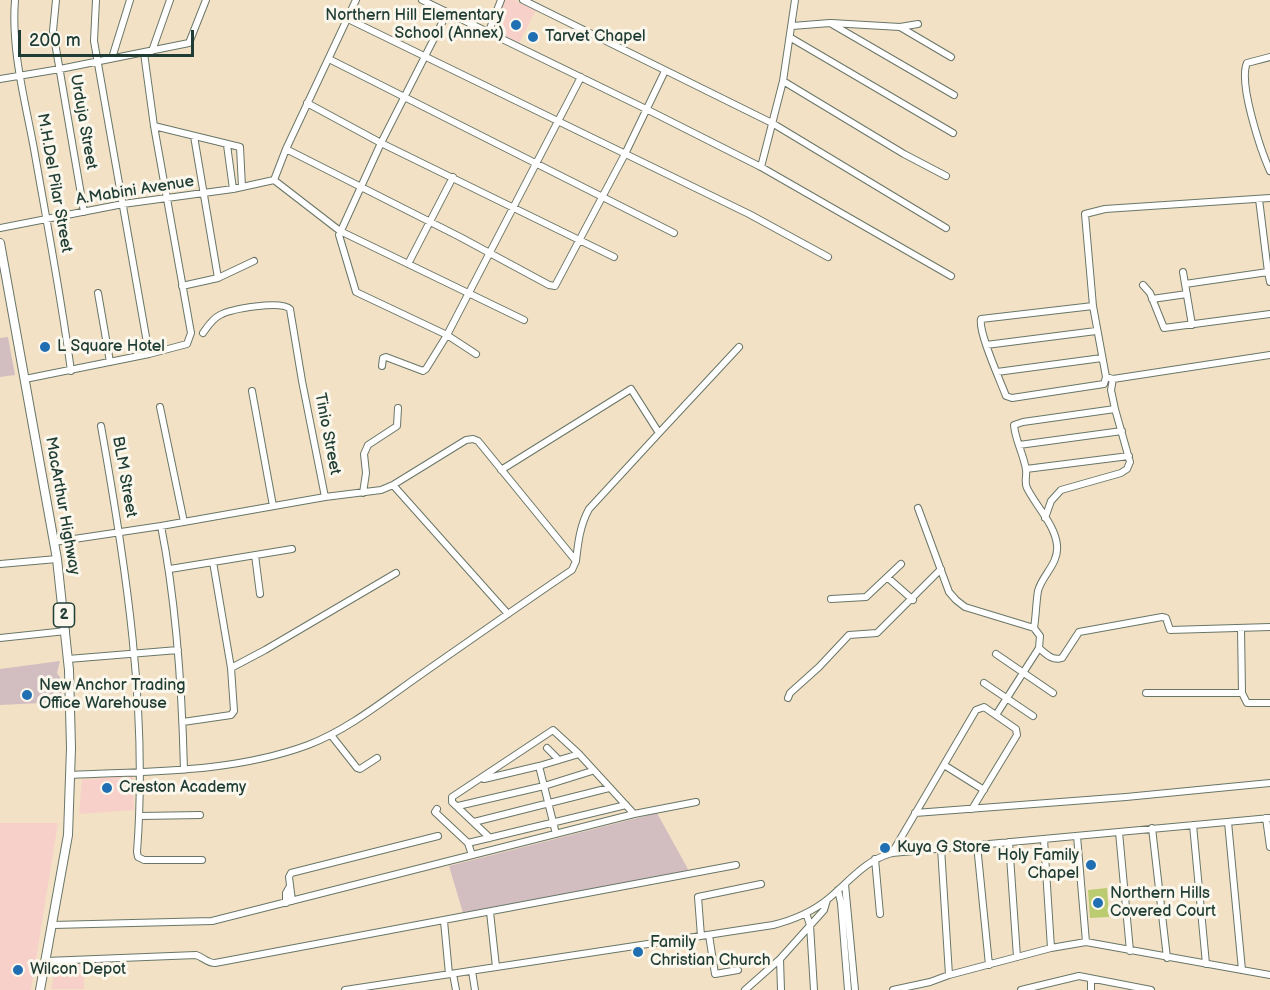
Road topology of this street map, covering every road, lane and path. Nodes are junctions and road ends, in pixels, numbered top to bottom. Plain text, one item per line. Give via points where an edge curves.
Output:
1 (15, 0) edge
2 (56, 0) edge
3 (96, 0) edge
4 (130, 0) edge
5 (170, 0) edge
6 (206, 0) edge
7 (356, 0) edge
8 (422, 0) edge
9 (501, 0) edge
10 (523, 0) edge
11 (795, 0) edge
12 (447, 13) junction
13 (348, 19) junction
14 (830, 23) junction
15 (918, 24) dead end
16 (792, 26) junction
17 (900, 27) junction
18 (489, 32) junction
19 (791, 38) junction
20 (152, 51) junction
21 (144, 53) junction
22 (426, 57) junction
23 (951, 57) dead end
24 (1270, 57) edge
25 (112, 58) junction
26 (329, 59) junction
27 (99, 62) junction
28 (60, 69) junction
29 (665, 71) junction
30 (20, 77) junction
31 (581, 77) junction
32 (0, 80) edge
33 (783, 81) junction
34 (954, 96) dead end
35 (404, 97) junction
36 (307, 103) junction
37 (646, 109) junction
38 (560, 122) junction
39 (772, 123) junction
40 (154, 126) junction
41 (953, 134) dead end
42 (194, 136) junction
43 (381, 143) junction
44 (227, 145) junction
45 (286, 149) junction
46 (625, 154) junction
47 (538, 163) junction
48 (761, 167) junction
49 (1270, 171) edge
50 (946, 176) dead end
51 (453, 177) junction
52 (274, 180) junction
53 (242, 187) junction
54 (360, 188) junction
55 (233, 189) junction
56 (203, 193) junction
57 (602, 196) junction
58 (167, 198) junction
59 (1270, 198) edge
60 (1259, 199) junction
61 (123, 204) junction
62 (514, 208) junction
63 (84, 212) junction
64 (46, 219) junction
65 (428, 222) junction
66 (0, 228) edge
67 (946, 228) dead end
68 (340, 231) junction
69 (674, 233) dead end
70 (579, 241) junction
71 (0, 243) edge
72 (490, 253) junction
73 (614, 257) dead end
74 (828, 257) dead end
75 (254, 261) dead end
76 (408, 264) junction
77 (1183, 272) dead end
78 (1268, 272) junction
79 (951, 276) dead end
80 (218, 278) junction
81 (1270, 282) edge
82 (1185, 284) junction
83 (1143, 285) dead end
84 (182, 286) junction
85 (98, 293) dead end
86 (468, 293) junction
87 (1186, 294) junction
88 (1152, 299) junction
89 (1093, 306) junction
90 (1270, 314) edge
91 (524, 320) dead end
92 (1192, 325) junction
93 (1096, 331) junction
94 (203, 333) dead end
95 (447, 335) junction
96 (986, 345) junction
97 (739, 347) dead end
98 (149, 354) junction
99 (476, 354) dead end
100 (1270, 355) edge
101 (1102, 358) junction
102 (110, 362) junction
103 (382, 366) dead end
104 (70, 370) junction
105 (997, 372) junction
106 (1109, 378) junction
107 (25, 380) junction
108 (252, 391) dead end
109 (160, 407) dead end
110 (398, 408) dead end
111 (1115, 409) junction
112 (101, 426) dead end
113 (1122, 431) junction
114 (659, 434) junction
115 (1019, 445) junction
116 (1129, 456) junction
117 (1026, 469) junction
118 (501, 470) junction
119 (393, 485) junction
120 (363, 493) junction
121 (325, 497) junction
122 (273, 506) junction
123 (918, 508) dead end
124 (1045, 518) junction
125 (184, 522) junction
126 (161, 526) junction
127 (121, 533) junction
128 (54, 542) junction
129 (292, 549) dead end
130 (255, 555) junction
131 (57, 559) junction
132 (576, 561) junction
133 (213, 562) junction
134 (0, 564) edge
135 (901, 564) dead end
136 (170, 569) junction
137 (941, 569) junction
138 (396, 573) dead end
139 (887, 577) junction
140 (260, 594) dead end
141 (831, 599) dead end
142 (913, 600) junction
143 (508, 614) junction
144 (1270, 627) edge
145 (1034, 628) junction
146 (1241, 629) junction
147 (66, 631) junction
148 (0, 638) edge
149 (1039, 648) junction
150 (178, 650) junction
151 (996, 654) dead end
152 (134, 655) junction
153 (68, 659) junction
154 (231, 668) junction
155 (1023, 673) junction
156 (984, 683) dead end
157 (1053, 693) dead end
158 (1146, 693) dead end
159 (1242, 693) junction
160 (788, 698) dead end
161 (1007, 699) junction
162 (1270, 703) edge
163 (996, 715) junction
164 (1034, 716) dead end
165 (183, 722) junction
166 (331, 735) junction
167 (547, 748) dead end
168 (579, 754) junction
169 (377, 758) dead end
170 (558, 760) junction
171 (944, 765) junction
172 (538, 766) junction
173 (184, 770) junction
174 (592, 771) junction
175 (140, 772) junction
176 (70, 776) junction
177 (480, 780) junction
178 (1270, 783) edge
179 (544, 786) junction
180 (609, 788) junction
181 (984, 790) junction
182 (696, 802) dead end
183 (548, 803) junction
184 (626, 805) junction
185 (458, 806) junction
186 (437, 809) dead end
187 (972, 809) junction
188 (915, 813) junction
189 (200, 814) dead end
190 (634, 814) junction
191 (140, 816) junction
192 (1268, 818) edge
193 (474, 822) junction
194 (1228, 822) junction
195 (553, 823) junction
196 (1193, 825) junction
197 (1152, 828) junction
198 (1119, 832) junction
199 (556, 834) junction
200 (438, 836) dead end
201 (1077, 836) junction
202 (490, 838) junction
203 (1044, 839) junction
204 (1010, 842) junction
205 (468, 843) junction
206 (977, 845) junction
207 (1270, 847) edge
208 (941, 848) junction
209 (892, 853) junction
210 (472, 855) junction
211 (875, 859) junction
212 (202, 860) dead end
213 (736, 865) dead end
214 (761, 884) dead end
215 (846, 884) junction
216 (838, 890) junction
217 (827, 900) junction
218 (289, 902) junction
219 (490, 912) junction
220 (806, 913) junction
221 (880, 914) dead end
222 (444, 921) junction
223 (53, 925) junction
224 (810, 925) junction
225 (709, 935) junction
226 (701, 936) junction
227 (1086, 942) junction
228 (1052, 948) junction
229 (1130, 951) junction
230 (1017, 957) junction
231 (1167, 958) junction
232 (780, 959) junction
233 (46, 961) junction
234 (1206, 964) junction
235 (989, 965) junction
236 (496, 967) junction
237 (738, 970) dead end
238 (1242, 970) junction
239 (472, 971) junction
240 (451, 974) junction
241 (949, 975) junction
242 (1270, 975) edge
243 (1091, 979) junction
244 (384, 987) edge
245 (40, 990) edge
246 (345, 990) edge
247 (456, 990) edge
248 (475, 990) edge
249 (745, 990) edge
250 (781, 990) edge
251 (814, 990) edge
252 (848, 990) edge
253 (855, 990) edge
254 (893, 990) edge
255 (1021, 990) edge
256 (1091, 990) edge
257 (1151, 990) edge

1 - 30 street, M.H.Del Pilar Street
2 - 28 street, Urduja Street via 53,30
3 - 27 street via 94,41
4 - 25 street
5 - 20 street
6 - 20 street via 190,42
7 - 13 street
8 - 12 street
9 - 18 street
10 - 29 street
11 - 16 street
12 - 18 street
12 - 22 street
13 - 22 street
13 - 26 street
14 - 16 street
14 - 17 street
14 - 34 street
15 - 17 street
16 - 19 street
17 - 23 street
18 - 31 street
19 - 33 street
19 - 41 street
20 - 21 street
21 - 25 street
21 - 40 street
22 - 35 street
22 - 38 street
24 - 49 street via 1247,63 1245,68 1246,97
25 - 27 street
26 - 35 street
26 - 36 street
27 - 28 street
27 - 61 street
28 - 30 street
28 - 63 street, Urduja Street
29 - 37 street
29 - 39 street
30 - 32 street
30 - 64 street, M.H.Del Pilar Street
31 - 37 street
31 - 38 street
33 - 39 street
33 - 50 street
35 - 43 street
35 - 47 street
36 - 43 street
36 - 45 street
37 - 46 street
37 - 48 street
38 - 46 street
38 - 47 street
39 - 48 street
39 - 67 street
40 - 42 street
40 - 58 street
42 - 44 street
42 - 56 street
43 - 51 street
43 - 54 street
44 - 53 street via 241,149
44 - 55 street
45 - 52 street
45 - 54 street
46 - 57 street
46 - 74 street
47 - 57 street
47 - 62 street
48 - 79 street
51 - 62 street
51 - 65 street
52 - 53 street, A.Mabini Avenue
52 - 68 street
53 - 55 street, A.Mabini Avenue
54 - 65 street
54 - 68 street
55 - 56 street, A.Mabini Avenue
56 - 58 street, A.Mabini Avenue
56 - 80 street
57 - 69 street
57 - 70 street
58 - 61 street, A.Mabini Avenue
58 - 84 street
59 - 60 street
60 - 78 street
60 - 89 street via 1105,209 1085,214
61 - 63 street, A.Mabini Avenue
61 - 98 street
62 - 70 street
62 - 72 street
63 - 64 street, A.Mabini Avenue
64 - 66 street, A.Mabini Avenue
64 - 104 street, M.H.Del Pilar Street
65 - 72 street
65 - 76 street
68 - 76 street
68 - 95 street via 356,292
70 - 72 street via 555,286
70 - 73 street
71 - 107 highway, MacArthur Highway / 2
72 - 86 street
75 - 80 street
76 - 86 street
77 - 82 street
78 - 81 street
78 - 82 street
80 - 84 street
82 - 87 street
83 - 88 street
84 - 98 street via 192,333 187,344
85 - 102 street
86 - 91 street
86 - 95 street
87 - 88 street
87 - 92 street
88 - 92 street via 1163,328
89 - 93 street
89 - 96 street via 986,317 980,324
90 - 92 street
93 - 96 street
93 - 101 street
94 - 121 street, Tinio Street via 212,320 230,311 282,304 290,309
95 - 99 street
95 - 103 street via 424,371 386,357
96 - 105 street
97 - 114 street
98 - 102 street
100 - 106 street
101 - 105 street
101 - 106 street
102 - 104 street
104 - 107 street
105 - 106 street via 1009,398 1103,385
106 - 111 street
107 - 128 highway, MacArthur Highway / 2
108 - 122 street
109 - 125 street
110 - 120 street via 397,426 368,445 364,454
111 - 113 street
111 - 115 street via 1018,423 1014,427
112 - 127 street, BLM Street
113 - 115 street
113 - 116 street
114 - 118 street via 631,389
114 - 132 street via 589,509
115 - 117 street
116 - 117 street
116 - 124 street via 1124,471 1061,490 1051,501
117 - 124 street via 1026,486
118 - 119 street via 473,439
118 - 132 street
119 - 120 street
119 - 143 street
120 - 121 street
121 - 122 street, Tinio Street
122 - 125 street, Tinio Street
123 - 137 street
124 - 145 street via 1057,546 1055,563 1038,590
125 - 126 street, Tinio Street
126 - 127 street, Tinio Street
126 - 136 street
127 - 128 street, Tinio Street
127 - 152 street, BLM Street
128 - 131 highway, MacArthur Highway / 2
129 - 130 street
130 - 133 street
130 - 140 street
131 - 134 street
131 - 147 highway, MacArthur Highway / 2
132 - 143 street via 572,570
133 - 136 street
133 - 154 street
135 - 139 street
136 - 150 street
137 - 142 street
137 - 145 street via 949,592 965,607
138 - 154 street
139 - 141 street via 866,597
139 - 142 street
142 - 160 street via 877,633 849,635
143 - 166 street
144 - 146 street
145 - 149 street via 1040,636
146 - 149 street via 1170,630 1162,617 1079,632 1062,658 1053,659
146 - 159 street
147 - 148 street
147 - 153 highway, MacArthur Highway / 2
149 - 155 street
150 - 152 street
150 - 165 street
151 - 155 street
152 - 153 street
152 - 175 street, BLM Street
153 - 176 highway, MacArthur Highway / 2
154 - 165 street via 231,716
155 - 157 street
155 - 161 street
156 - 161 street
158 - 159 street
159 - 162 street via 1247,703
161 - 163 street
161 - 164 street
163 - 171 street via 984,707 976,710
163 - 181 street via 1016,729 1017,735
165 - 173 street
166 - 169 street via 357,768
166 - 173 street via 256,760
167 - 170 street
168 - 170 street
168 - 174 street
168 - 177 street via 553,730
170 - 172 street
171 - 181 street
171 - 188 street
172 - 177 street
172 - 179 street
173 - 175 street
174 - 179 street
174 - 180 street
175 - 176 street
175 - 191 street, BLM Street
176 - 223 highway, MacArthur Highway / 2 via 68,835
177 - 185 street via 452,797
178 - 187 street
179 - 183 street
179 - 185 street
180 - 183 street
180 - 184 street
181 - 187 street
182 - 190 street
183 - 193 street
183 - 195 street
184 - 190 street
184 - 195 street
185 - 193 street
186 - 205 street via 435,812
187 - 188 street
188 - 209 street
189 - 191 street
190 - 199 street
191 - 212 street, BLM Street via 138,857 151,861
192 - 194 street
192 - 207 street
193 - 202 street
194 - 196 street
194 - 238 street
195 - 199 street
195 - 202 street
196 - 197 street
196 - 234 street
197 - 198 street
197 - 231 street
198 - 201 street
198 - 229 street
199 - 210 street
200 - 218 street via 296,872 289,877
201 - 203 street
201 - 227 street
202 - 205 street
203 - 204 street
203 - 228 street
204 - 206 street
204 - 230 street
205 - 210 street
206 - 208 street
206 - 235 street
208 - 209 street
208 - 241 street
209 - 211 street
210 - 218 street
211 - 215 street
211 - 221 street
213 - 219 street
214 - 226 street via 698,897
215 - 216 street
215 - 253 street
216 - 217 street
216 - 252 street
217 - 220 street
217 - 224 street via 824,910
218 - 223 street via 207,921
219 - 222 street
219 - 236 street
220 - 224 street
220 - 225 street via 791,921
222 - 233 street via 215,963 196,955
222 - 240 street
223 - 233 highway, MacArthur Highway / 2
224 - 232 street
224 - 251 street
225 - 226 street
225 - 237 street via 715,974
226 - 236 street
227 - 228 street
227 - 229 street
228 - 230 street
229 - 231 street
230 - 235 street
231 - 234 street
232 - 249 street
232 - 250 street
233 - 245 highway, MacArthur Highway / 2
234 - 238 street
235 - 241 street
236 - 239 street
238 - 242 street
239 - 240 street
239 - 248 street
240 - 244 street
240 - 247 street
241 - 254 street
243 - 255 street via 1070,976
243 - 256 street
243 - 257 street
244 - 246 street

